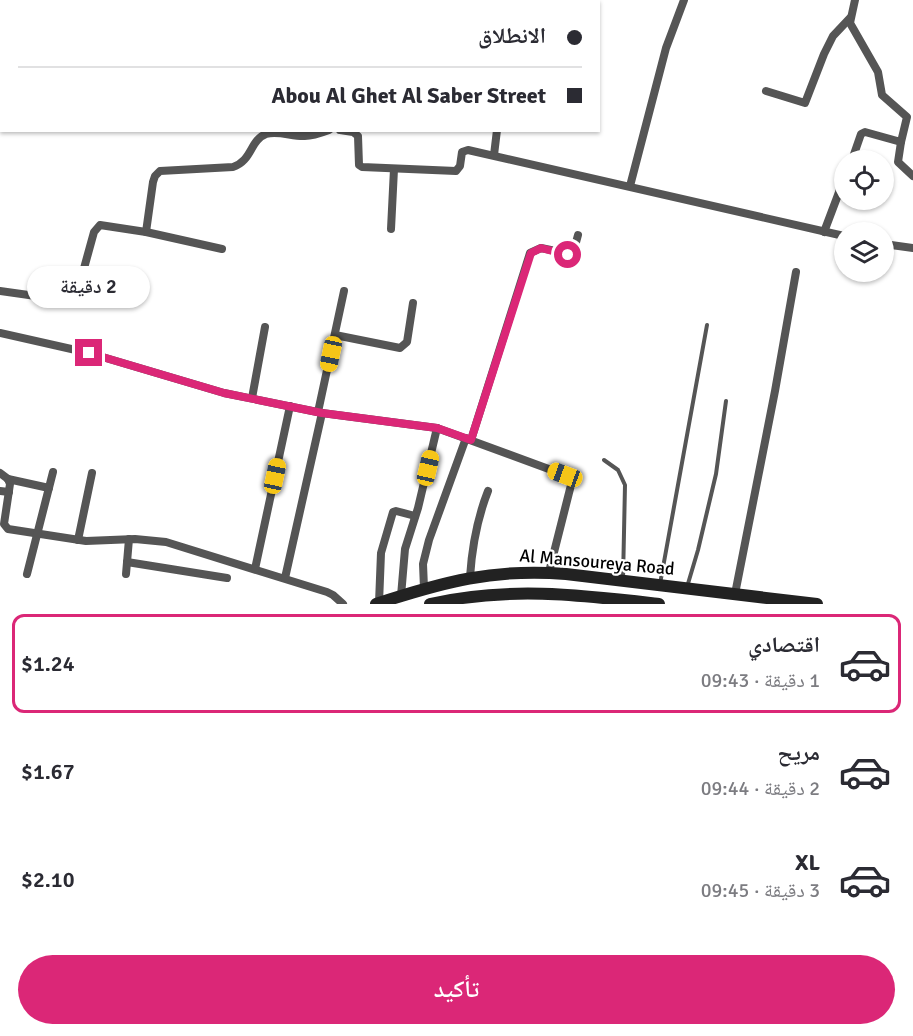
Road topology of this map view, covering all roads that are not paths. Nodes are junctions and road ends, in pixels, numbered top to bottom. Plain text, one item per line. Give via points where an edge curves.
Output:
1 (684, 0) edge
2 (855, 0) edge
3 (850, 18) junction
4 (766, 91) dead end
5 (322, 132) edge
6 (353, 132) edge
7 (496, 132) edge
8 (901, 142) junction
9 (856, 150) edge
10 (494, 155) junction
11 (394, 169) junction
12 (913, 176) edge
13 (630, 186) junction
14 (834, 206) edge
15 (391, 229) dead end
16 (146, 232) junction
17 (824, 232) junction
18 (834, 234) edge
19 (578, 235) dead end
20 (894, 245) edge
21 (913, 248) edge
22 (222, 249) dead end
23 (796, 272) dead end
24 (0, 291) edge
25 (344, 291) dead end
26 (413, 303) dead end
27 (707, 325) dead end
28 (266, 327) dead end
29 (0, 333) edge
30 (335, 335) junction
31 (252, 398) junction
32 (726, 401) dead end
33 (290, 406) junction
34 (320, 412) junction
35 (437, 428) junction
36 (468, 439) junction
37 (604, 460) dead end
38 (53, 472) dead end
39 (0, 473) edge
40 (92, 473) dead end
41 (8, 479) junction
42 (48, 489) junction
43 (5, 491) edge
44 (488, 491) dead end
45 (415, 516) junction
46 (37, 534) junction
47 (129, 539) junction
48 (78, 540) junction
49 (127, 562) junction
50 (255, 569) junction
51 (549, 573) junction
52 (27, 574) dead end
53 (126, 574) dead end
54 (587, 576) junction
55 (470, 577) junction
56 (226, 578) dead end
57 (285, 578) junction
58 (623, 580) junction
59 (660, 585) junction
60 (424, 588) junction
61 (687, 588) junction
62 (735, 594) junction
63 (585, 595) junction
64 (400, 596) junction
65 (343, 604) edge
66 (378, 604) edge
67 (430, 604) edge
68 (659, 604) edge
69 (817, 604) edge

1 - 13 street via 666,48
2 - 3 street
3 - 4 street via 833,36 805,104
3 - 8 street via 878,72 882,95 907,117
5 - 16 street via 307,136 268,133 260,137 246,160 233,167 160,171 153,182
6 - 11 street via 358,136 360,166
7 - 10 street
8 - 9 street via 865,132
8 - 12 street via 899,164
10 - 11 street via 465,150 458,169 453,171
10 - 13 street
11 - 15 street
13 - 17 street
14 - 17 street
16 - 22 street
16 - 24 street via 105,225 96,228 78,290 69,298
17 - 18 street
19 - 36 street via 570,254 541,248 531,253
20 - 21 street
23 - 62 street
25 - 30 street
26 - 30 street via 403,347
27 - 59 lane
28 - 31 street
29 - 31 street
30 - 34 street
31 - 33 street
32 - 61 lane via 716,474
33 - 34 street
33 - 50 street
34 - 35 street
34 - 57 street
35 - 36 street
35 - 45 street
36 - 51 street via 570,479
36 - 60 street via 429,540 423,564
37 - 58 lane via 618,470 625,485
38 - 42 street
39 - 41 street
40 - 48 street
41 - 42 street
41 - 43 street via 10,484
42 - 46 street
43 - 46 street via 5,527
44 - 55 street via 472,546
45 - 64 street via 405,549
45 - 66 street via 393,512 381,553
46 - 48 street
46 - 52 street
47 - 48 street
47 - 49 street
47 - 50 street via 166,542
49 - 53 street
49 - 56 street
50 - 57 street
51 - 54 main road, Al Mansoureya Road
51 - 55 main road, Al Mansoureya Road
54 - 58 main road, Al Mansoureya Road
54 - 63 main road
55 - 60 main road, Al Mansoureya Road
57 - 65 street via 333,595
58 - 59 main road, Al Mansoureya Road
59 - 61 main road, Al Mansoureya Road
60 - 64 main road, Al Mansoureya Road
61 - 62 main road, Al Mansoureya Road
62 - 69 main road, Al Mansoureya Road
63 - 67 main road, Al Mansoureya Road via 507,593
63 - 68 main road, Al Mansoureya Road
64 - 66 main road, Al Mansoureya Road

